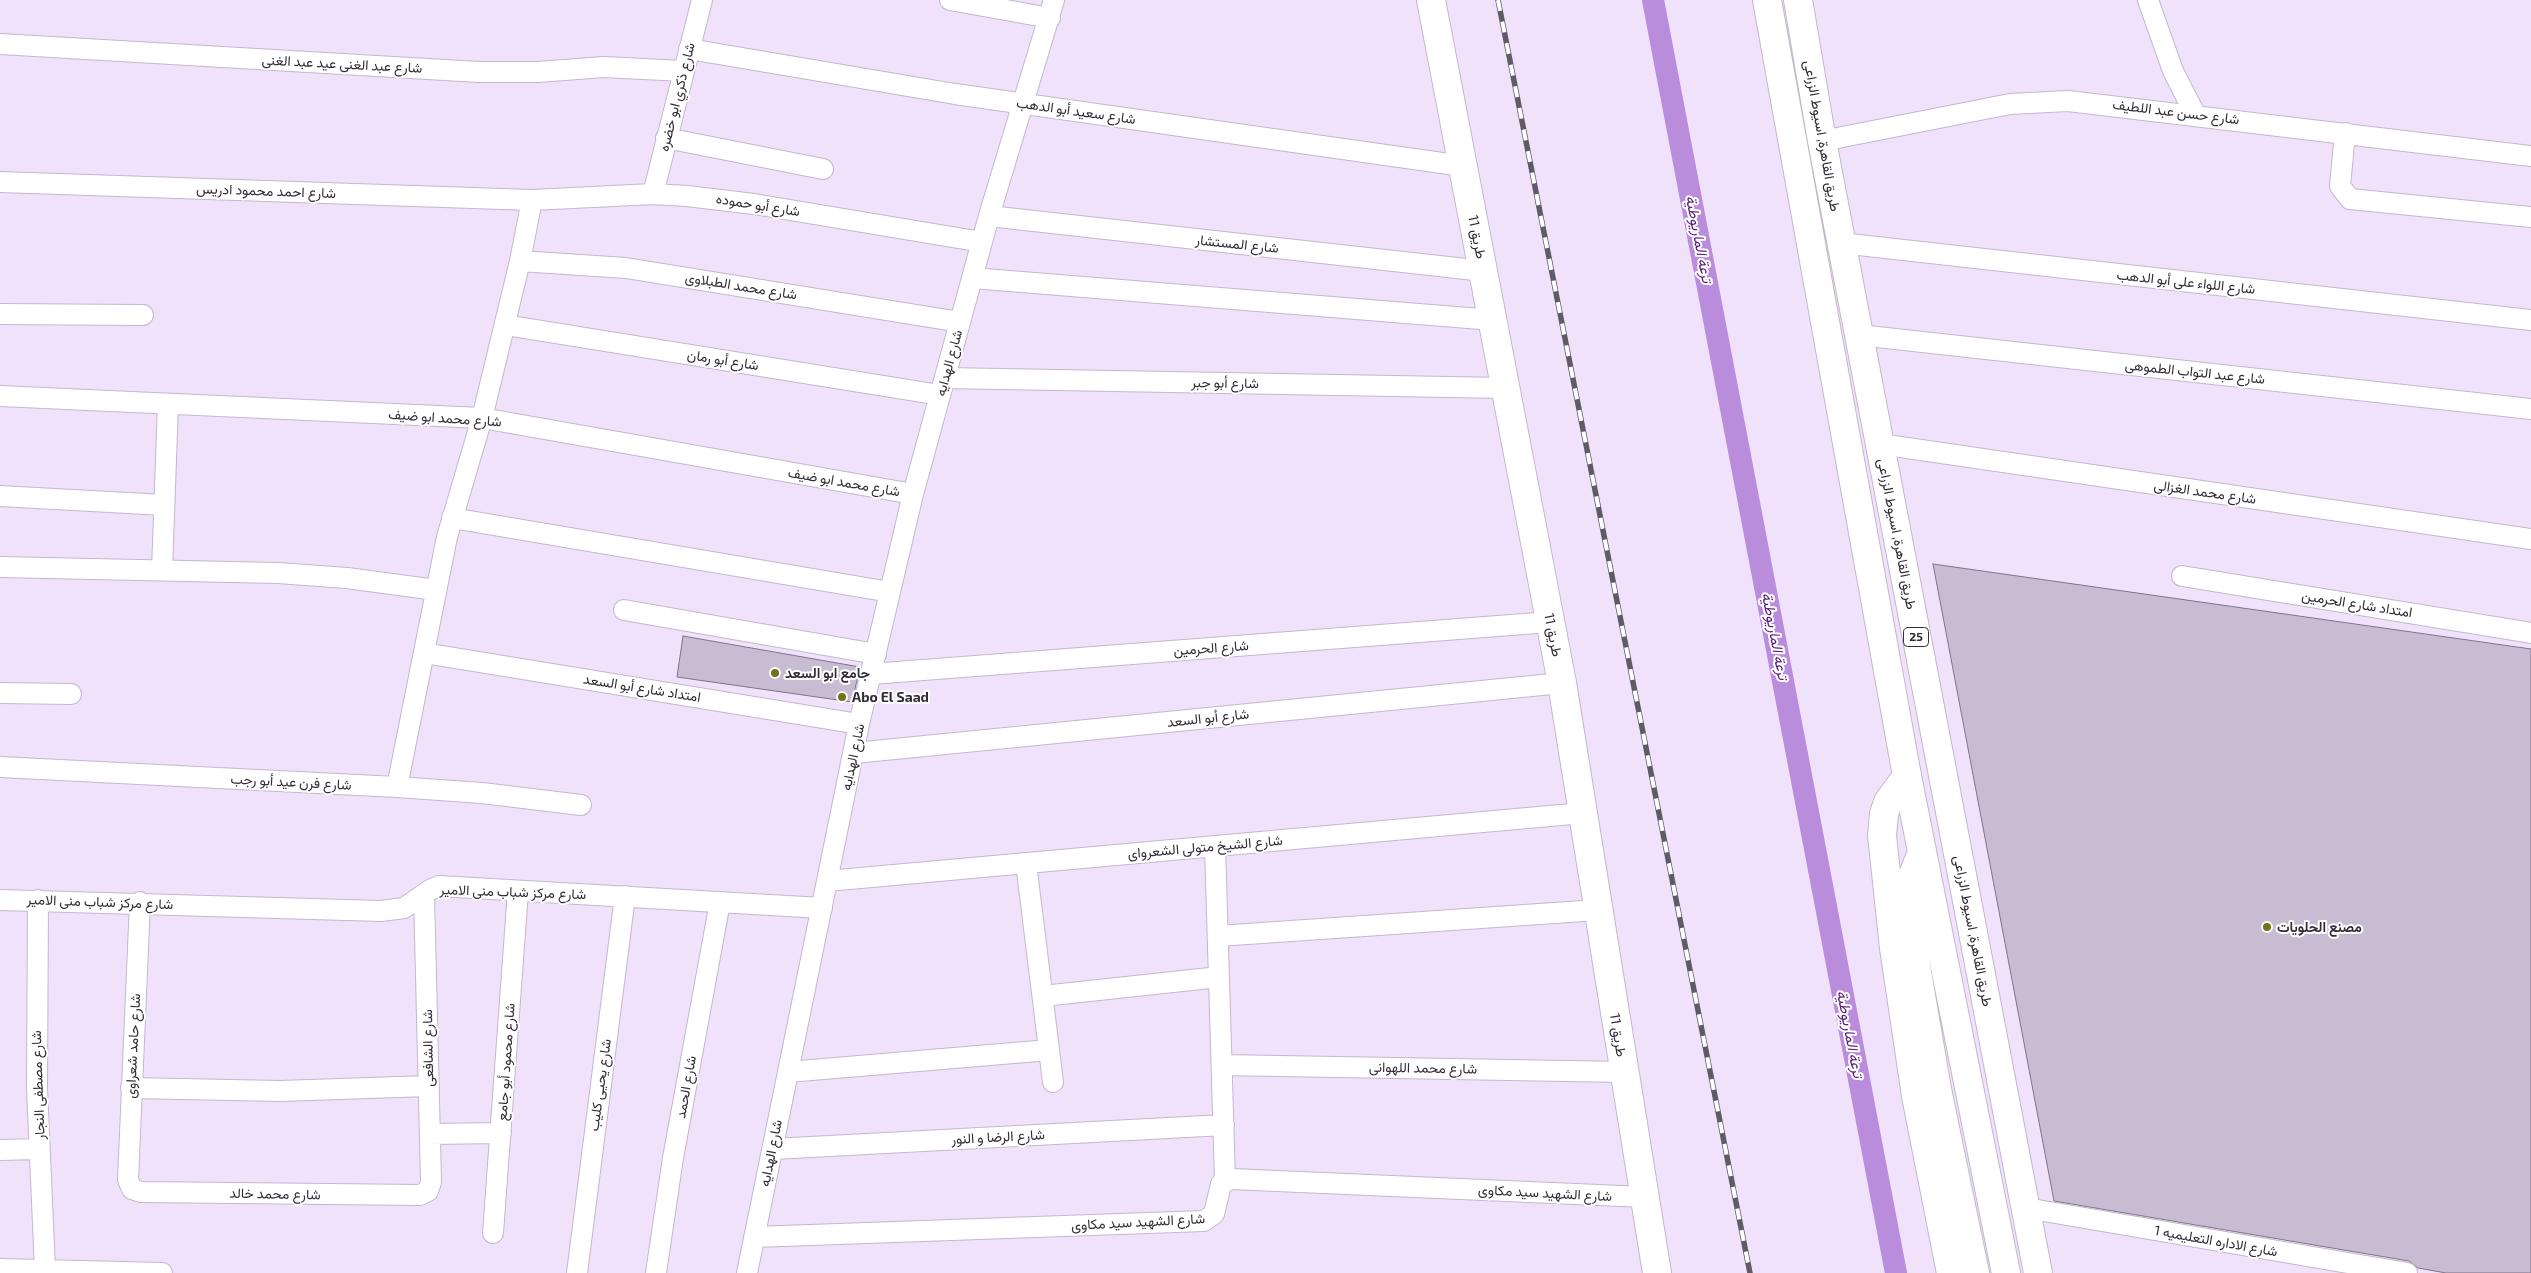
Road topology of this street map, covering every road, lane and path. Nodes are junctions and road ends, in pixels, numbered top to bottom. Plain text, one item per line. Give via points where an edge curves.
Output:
1 (702, 0) edge
2 (950, 0) edge
3 (1431, 0) edge
4 (1767, 0) edge
5 (1798, 0) edge
6 (2148, 0) edge
7 (1052, 9) edge
8 (0, 44) edge
9 (689, 49) junction
10 (683, 71) junction
11 (1024, 104) junction
12 (2195, 114) junction
13 (2345, 133) junction
14 (666, 138) junction
15 (1822, 141) junction
16 (2531, 156) edge
17 (1463, 166) junction
18 (823, 168) dead end
19 (0, 182) edge
20 (653, 194) junction
21 (532, 200) junction
22 (989, 216) junction
23 (2531, 217) edge
24 (982, 242) junction
25 (1841, 243) junction
26 (520, 261) junction
27 (1484, 271) junction
28 (972, 278) junction
29 (0, 314) edge
30 (143, 315) dead end
31 (1493, 320) junction
32 (2531, 320) edge
33 (960, 322) junction
34 (505, 325) junction
35 (1859, 335) junction
36 (943, 386) junction
37 (1506, 388) junction
38 (0, 396) edge
39 (168, 404) junction
40 (2531, 409) edge
41 (482, 418) junction
42 (1880, 444) junction
43 (913, 494) junction
44 (0, 496) edge
45 (164, 505) junction
46 (452, 518) junction
47 (2531, 539) edge
48 (0, 566) edge
49 (162, 570) junction
50 (2182, 576) dead end
51 (436, 590) junction
52 (890, 592) junction
53 (624, 610) dead end
54 (1550, 622) junction
55 (2531, 633) edge
56 (424, 653) junction
57 (876, 654) junction
58 (871, 674) junction
59 (1562, 683) junction
60 (0, 693) edge
61 (71, 694) dead end
62 (860, 724) junction
63 (854, 753) junction
64 (0, 766) edge
65 (1907, 776) junction
66 (397, 787) junction
67 (582, 805) dead end
68 (1583, 813) junction
69 (1215, 846) junction
70 (1922, 851) junction
71 (1026, 863) junction
72 (827, 881) junction
73 (518, 891) junction
74 (424, 894) junction
75 (625, 896) junction
76 (0, 900) edge
77 (38, 900) junction
78 (140, 902) junction
79 (720, 902) junction
80 (822, 908) junction
81 (1598, 910) junction
82 (1218, 936) junction
83 (1219, 977) junction
84 (1042, 996) junction
85 (1049, 1050) junction
86 (1222, 1065) junction
87 (788, 1072) junction
88 (1624, 1072) junction
89 (1053, 1082) dead end
90 (429, 1086) junction
91 (131, 1088) junction
92 (1224, 1125) junction
93 (501, 1133) junction
94 (430, 1134) junction
95 (39, 1149) junction
96 (772, 1149) junction
97 (0, 1150) edge
98 (1225, 1180) junction
99 (132, 1189) joint
100 (420, 1195) joint
101 (1644, 1197) junction
102 (2026, 1208) junction
103 (493, 1233) dead end
104 (754, 1237) junction
105 (0, 1269) edge
106 (45, 1270) junction
107 (162, 1273) edge
108 (577, 1273) edge
109 (656, 1273) edge
110 (747, 1273) edge
111 (1656, 1273) edge
112 (1951, 1273) edge
113 (1975, 1273) edge
114 (2006, 1273) edge
115 (2038, 1273) edge
116 (2407, 1273) edge

1 - 9 street, شارع ذكري ابو خضره
2 - 7 street
3 - 17 main road, طريق 11
4 - 65 main road, طريق القاهرة, اسيوط الزراعى / 25
5 - 15 main road, طريق القاهرة, اسيوط الزراعى / 25
6 - 12 street via 2173,71
7 - 11 street, شارع الهدايه
8 - 10 street, شارع عبد الغنى عيد عبد الغنى via 479,72 604,67
9 - 10 street, شارع ذكري ابو خضره
9 - 11 street, شارع سعيد أبو الدهب
10 - 14 street, شارع ذكري ابو خضره
11 - 17 street, شارع سعيد أبو الدهب
11 - 22 street, شارع الهدايه
12 - 13 street, شارع حسن عبد اللطيف
12 - 15 street, شارع حسن عبد اللطيف via 2077,102 2033,101
13 - 16 street, شارع حسن عبد اللطيف
13 - 23 street via 2340,186 2350,198
14 - 18 street
14 - 20 street, شارع ذكري ابو خضره
15 - 25 main road, طريق القاهرة, اسيوط الزراعى / 25
17 - 27 main road, طريق 11
19 - 21 street, شارع احمد محمود ادريس
20 - 21 street, شارع أبو حموده
20 - 24 street, شارع أبو حموده via 745,203
21 - 26 street
22 - 24 street, شارع الهدايه
22 - 27 street, شارع المستشار
24 - 28 street, شارع الهدايه
25 - 32 street, شارع اللواء على أبو الدهب
25 - 35 main road, طريق القاهرة, اسيوط الزراعى / 25
26 - 33 street, شارع محمد الطبلاوى via 626,268
26 - 34 street
27 - 31 main road, طريق 11
28 - 31 street
28 - 33 street, شارع الهدايه
29 - 30 street
31 - 37 main road, طريق 11
33 - 36 street, شارع الهدايه
34 - 36 street, شارع أبو رمان
34 - 41 street
35 - 40 street, شارع عبد التواب الطموهى
35 - 42 main road, طريق القاهرة, اسيوط الزراعى / 25
36 - 37 street, شارع أبو جبر
36 - 43 street, شارع الهدايه
37 - 54 main road, طريق 11
38 - 39 street, شارع محمد ابو ضيف
39 - 41 street, شارع محمد ابو ضيف
39 - 45 street
41 - 43 street, شارع محمد ابو ضيف
41 - 46 street
42 - 47 street, شارع محمد الغزالى
42 - 102 main road, طريق القاهرة, اسيوط الزراعى / 25
43 - 52 street, شارع الهدايه
44 - 45 street
45 - 49 street
46 - 51 street
46 - 52 street
48 - 49 street
49 - 51 street via 312,575
50 - 55 street, امتداد شارع الحرمين
51 - 56 street
52 - 57 street, شارع الهدايه
53 - 57 street
54 - 58 street, شارع الحرمين
54 - 59 main road, طريق 11
56 - 62 street, امتداد شارع أبو السعد
56 - 66 street
57 - 58 street, شارع الهدايه
58 - 62 street, شارع الهدايه
59 - 63 street, شارع أبو السعد
59 - 68 main road, طريق 11
60 - 61 street
62 - 63 street, شارع الهدايه
63 - 72 street, شارع الهدايه
64 - 66 street, شارع فرن عيد أبو رجب
65 - 70 main road, طريق القاهرة, اسيوط الزراعى / 25
65 - 112 main road via 1888,802 1882,835 1894,948 1916,1096
66 - 67 street, شارع فرن عيد أبو رجب
68 - 69 street, شارع الشيخ متولى الشعرواى
68 - 81 main road, طريق 11
69 - 71 street, شارع الشيخ متولى الشعرواى
69 - 82 street
70 - 113 main road via 1912,878 1910,895 1916,966 1937,1089
70 - 114 main road, طريق القاهرة, اسيوط الزراعى / 25
71 - 72 street, شارع الشيخ متولى الشعرواى
71 - 84 street
72 - 80 street, شارع الهدايه
73 - 74 street, شارع مركز شباب منى الامير via 440,886
73 - 75 street, شارع مركز شباب منى الامير
73 - 93 street, شارع محمود أبو جامع
74 - 78 street, شارع مركز شباب منى الامير via 404,908 381,911
74 - 90 street, شارع الشافعى
75 - 79 street, شارع مركز شباب منى الامير
75 - 108 street, شارع يحيى كليب
76 - 77 street, شارع مركز شباب منى الامير
77 - 78 street, شارع مركز شباب منى الامير
77 - 95 street, شارع مصطفى النجار via 36,1030
78 - 91 street, شارع حامد شعراوى
79 - 80 street, شارع مركز شباب منى الامير
79 - 109 street, شارع الحمد via 673,1158
80 - 87 street, شارع الهدايه
81 - 82 street
81 - 88 main road, طريق 11
82 - 83 street
83 - 84 street
83 - 86 street
84 - 85 street
85 - 87 street
85 - 89 street
86 - 88 street, شارع محمد اللهوانى
86 - 92 street
87 - 96 street, شارع الهدايه
88 - 101 main road, طريق 11
90 - 91 street via 280,1090
90 - 94 street, شارع الشافعى
91 - 99 street, شارع حامد شعراوى via 128,1180
92 - 96 street, شارع الرضا و النور
92 - 98 street
93 - 94 street
93 - 103 street, شارع محمود أبو جامع
94 - 100 street, شارع الشافعى via 430,1186 425,1194
95 - 97 street
95 - 106 street, شارع مصطفى النجار
96 - 104 street, شارع الهدايه
98 - 101 street, شارع الشهيد سيد مكاوى
98 - 104 street, شارع الشهيد سيد مكاوى via 1219,1190 1214,1214 1204,1221
99 - 100 street, شارع محمد خالد via 142,1192
101 - 111 main road, طريق 11
102 - 115 main road, طريق القاهرة, اسيوط الزراعى / 25
102 - 116 street, شارع الاداره التعليميه 1
104 - 110 street, شارع الهدايه
105 - 106 street
106 - 107 street

